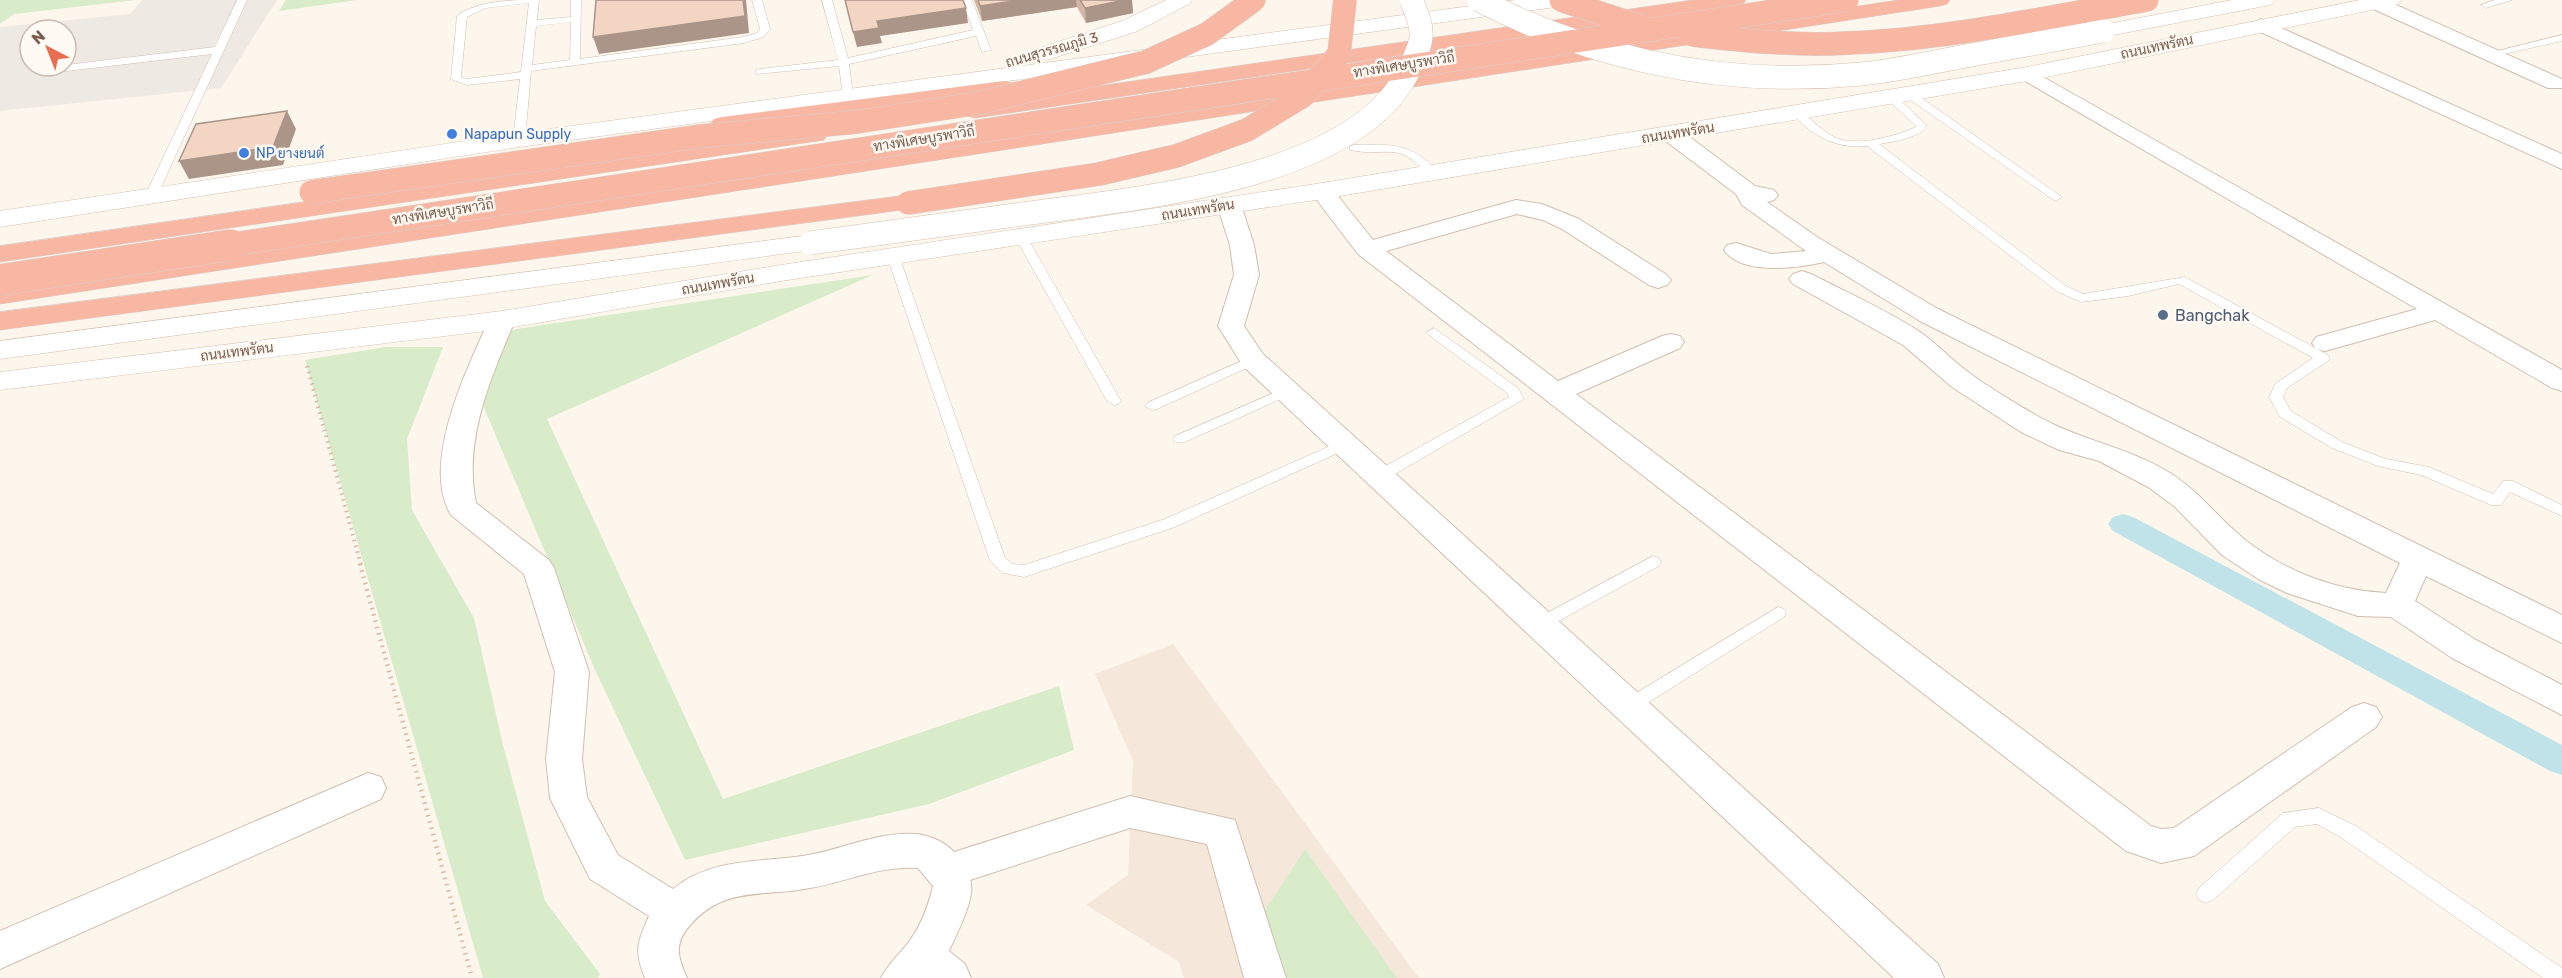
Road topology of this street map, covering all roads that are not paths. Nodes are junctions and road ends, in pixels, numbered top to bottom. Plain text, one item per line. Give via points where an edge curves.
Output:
1 (242, 0) edge
2 (532, 0) edge
3 (576, 0) edge
4 (757, 0) edge
5 (827, 0) edge
6 (967, 0) edge
7 (1182, 0) edge
8 (1254, 0) edge
9 (1345, 0) edge
10 (1411, 0) edge
11 (1479, 0) edge
12 (1562, 0) edge
13 (1735, 0) edge
14 (1847, 0) edge
15 (1940, 0) edge
16 (2147, 0) edge
17 (2265, 0) edge
18 (2507, 0) edge
19 (2383, 2) edge
20 (2486, 5) dead end
21 (576, 20) junction
22 (531, 24) junction
23 (2261, 25) junction
24 (979, 32) junction
25 (2562, 38) edge
26 (219, 50) junction
27 (986, 50) dead end
28 (2490, 54) junction
29 (844, 62) junction
30 (574, 63) junction
31 (78, 67) edge
32 (526, 72) junction
33 (760, 72) dead end
34 (2027, 74) junction
35 (2559, 83) edge
36 (917, 86) junction
37 (848, 95) junction
38 (1900, 96) junction
39 (1797, 113) junction
40 (1671, 134) junction
41 (519, 140) junction
42 (1869, 142) junction
43 (1354, 148) dead end
44 (2562, 162) edge
45 (1431, 173) junction
46 (1322, 191) junction
47 (151, 196) junction
48 (2056, 197) dead end
49 (1229, 206) junction
50 (0, 219) edge
51 (0, 237) edge
52 (1021, 237) junction
53 (1817, 248) junction
54 (1366, 249) junction
55 (1736, 250) dead end
56 (893, 256) junction
57 (0, 257) edge
58 (1802, 279) dead end
59 (0, 280) edge
60 (1658, 280) dead end
61 (0, 296) edge
62 (2439, 311) junction
63 (501, 320) junction
64 (0, 321) edge
65 (1434, 332) dead end
66 (1671, 342) dead end
67 (2325, 343) dead end
68 (0, 350) edge
69 (1253, 360) junction
70 (0, 381) edge
71 (2562, 382) edge
72 (1285, 392) junction
73 (1557, 392) junction
74 (1114, 401) dead end
75 (1152, 406) dead end
76 (1180, 439) dead end
77 (1344, 445) junction
78 (1378, 477) junction
79 (2562, 511) edge
80 (2417, 559) junction
81 (1653, 562) dead end
82 (2397, 605) junction
83 (1778, 613) dead end
84 (1540, 624) junction
85 (2562, 630) edge
86 (2562, 701) edge
87 (1629, 706) junction
88 (2364, 717) dead end
89 (368, 788) dead end
90 (947, 872) junction
91 (2206, 894) dead end
92 (676, 912) junction
93 (0, 950) edge
94 (925, 970) edge
95 (666, 978) edge
96 (1265, 978) edge
97 (1923, 978) edge
98 (2560, 978) edge

1 - 26 lane
2 - 22 lane
2 - 32 lane via 481,8 462,16 456,79 467,82
3 - 21 lane
4 - 30 lane via 765,29 760,35
5 - 29 lane
6 - 24 lane
7 - 36 main road, ถนนสุวรรณภูมิ 3 via 1130,26 1087,41
8 - 51 highway, bridge via 1208,34 1117,71 635,136 311,192
9 - 64 highway, bridge via 1345,44 1314,90 1265,120 1218,142 1162,161 1046,184
10 - 68 main road, bridge via 1423,34 1410,76 1367,120 1341,138 1302,156 1219,183 1166,194 810,243
11 - 17 main road, bridge via 1560,40 1620,58 1734,75 1849,75 1895,69
12 - 16 highway, bridge via 1604,16 1677,33 1826,44 1919,38
12 - 36 main road
13 - 57 highway, ทางพิเศษบูรพาวิถี, bridge
14 - 59 highway, ทางพิเศษบูรพาวิถี, bridge
15 - 61 highway
18 - 20 lane
19 - 23 main road, ถนนเทพรัตน
19 - 28 street
21 - 22 lane
21 - 30 lane
22 - 32 lane
23 - 34 main road, ถนนเทพรัตน
23 - 44 street
24 - 27 lane
24 - 29 lane
25 - 28 lane
26 - 31 lane
26 - 47 lane
28 - 35 street
29 - 33 lane
29 - 37 lane
30 - 32 lane
32 - 41 lane
34 - 38 main road, ถนนเทพรัตน
34 - 62 street
36 - 37 main road
37 - 41 main road
38 - 39 main road, ถนนเทพรัตน
38 - 42 lane via 1922,126 1907,135
38 - 48 lane
39 - 40 main road, ถนนเทพรัตน
39 - 42 lane via 1832,140 1842,144
40 - 45 main road, ถนนเทพรัตน
40 - 53 street via 1747,191 1750,200
41 - 47 main road
42 - 79 lane via 2062,289 2081,298 2181,280 2323,357 2281,386 2276,397 2285,414 2337,445 2383,463 2424,471 2496,501 2508,485
43 - 45 lane via 1409,151
45 - 46 main road, ถนนเทพรัตน
46 - 49 main road, ถนนเทพรัตน
46 - 54 street
47 - 50 main road
49 - 52 main road, ถนนเทพรัตน
49 - 69 street via 1247,266 1245,288 1233,310 1231,326
52 - 56 main road, ถนนเทพรัตน
52 - 74 lane
53 - 55 street via 1785,264 1759,260
53 - 80 street via 1991,348
54 - 60 street via 1516,207 1531,207 1573,227
54 - 73 street
56 - 63 main road, ถนนเทพรัตน
56 - 77 lane via 998,561 1009,569 1024,571 1170,523
58 - 82 street via 1912,339 1962,381 2031,425 2109,454 2159,480 2185,499 2233,548 2271,572 2358,604
62 - 67 street
62 - 71 street
63 - 70 main road, ถนนเทพรัตน
63 - 92 street via 479,373 461,435 456,473 462,508 538,568 572,672 564,759 569,798 604,867
65 - 78 lane via 1513,391 1517,399
66 - 73 street
69 - 72 street
69 - 75 lane
72 - 76 lane
72 - 77 street
73 - 88 street via 2139,839 2161,846 2181,844
77 - 78 street
78 - 84 street
80 - 82 street
80 - 85 street
81 - 84 lane
82 - 86 street via 2464,649
83 - 87 lane
84 - 87 street
87 - 97 street
89 - 93 street
90 - 92 street via 923,851 899,850 809,872 720,882
90 - 94 street via 953,886 949,906
90 - 96 street via 1130,812 1222,831
91 - 98 lane via 2290,819 2319,816 2349,832
92 - 95 street via 658,938 657,955

